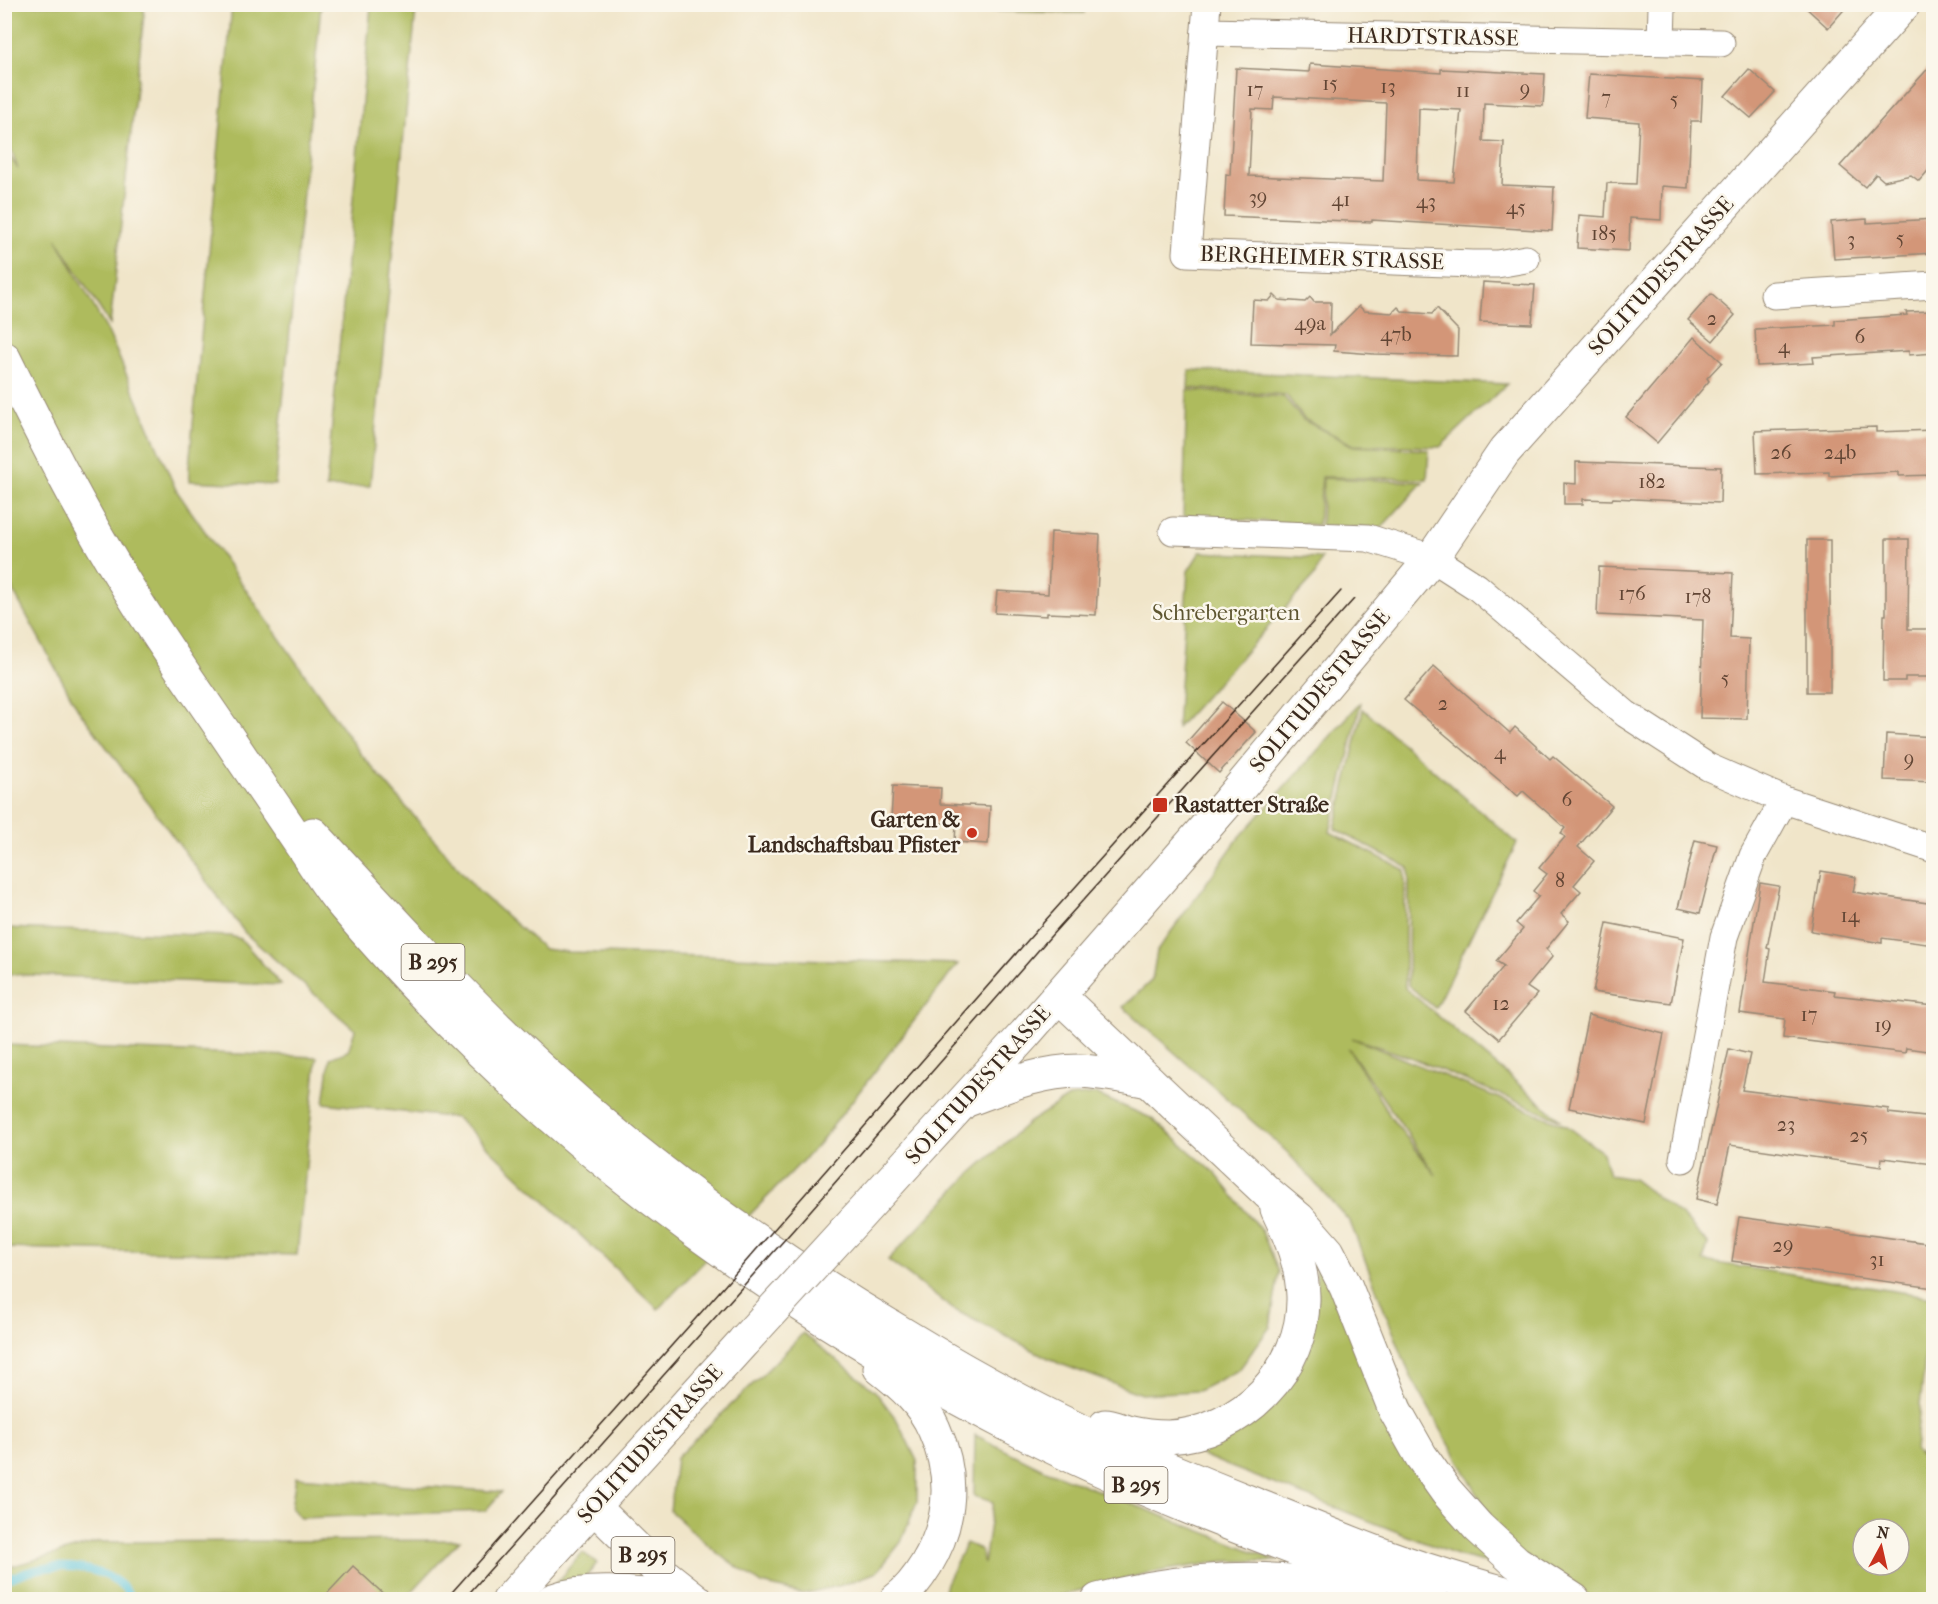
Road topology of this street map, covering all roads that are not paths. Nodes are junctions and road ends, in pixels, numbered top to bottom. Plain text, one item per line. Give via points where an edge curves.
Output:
1 (1207, 4) edge
2 (1904, 4) edge
3 (1662, 7) dead end
4 (1205, 32) junction
5 (1660, 41) junction
6 (1721, 43) dead end
7 (1526, 259) dead end
8 (1934, 285) edge
9 (1774, 295) dead end
10 (4, 358) edge
11 (1173, 531) dead end
12 (1432, 558) junction
13 (242, 758) junction
14 (1784, 800) junction
15 (1934, 849) edge
16 (1059, 996) junction
17 (1149, 1081) junction
18 (967, 1100) junction
19 (1683, 1159) dead end
20 (1269, 1194) junction
21 (855, 1338) junction
22 (1074, 1428) junction
23 (593, 1506) junction
24 (509, 1599) edge
25 (553, 1599) edge
26 (695, 1599) edge
27 (896, 1599) edge
28 (1098, 1599) edge
29 (1380, 1599) edge
30 (1431, 1599) edge
31 (1529, 1599) edge
32 (1574, 1599) edge

1 - 4 street, BERGHEIMER STRASSE
2 - 12 main road, SOLITUDESTRASSE via 1504,452
3 - 5 street
4 - 5 street, HARDTSTRASSE
4 - 7 street, BERGHEIMER STRASSE via 1187,253 1461,264
5 - 6 street, HARDTSTRASSE
8 - 9 street
10 - 13 main road, B 295 via 76,499 130,592
11 - 12 street via 1368,538
12 - 14 street via 1477,587 1626,714 1708,767
12 - 16 main road, SOLITUDESTRASSE
13 - 21 main road, B 295 via 335,895 449,1021 597,1154 681,1221
13 - 22 main road, B 295 via 470,1000 554,1081 636,1151 714,1212 840,1297 941,1357
14 - 15 street
14 - 19 street via 1754,856 1724,937
16 - 17 main road, B 295
16 - 18 main road, SOLITUDESTRASSE
17 - 18 main road via 1095,1072 1057,1073 1036,1076
17 - 20 main road, B 295
18 - 23 main road, SOLITUDESTRASSE, bridge
20 - 22 main road, B 295 via 1292,1240 1303,1297 1299,1328 1275,1382 1253,1405 1227,1421 1199,1431 1169,1437 1109,1426
20 - 32 main road, B 295 via 1299,1219 1328,1252 1395,1410 1446,1491 1516,1562
21 - 27 main road, B 295 via 874,1363 919,1404 934,1428 947,1477 944,1530 922,1571
21 - 30 main road, B 295 via 1014,1428 1144,1488 1246,1531
22 - 31 main road, B 295 via 1328,1533 1434,1572
23 - 24 main road, SOLITUDESTRASSE
23 - 26 main road, B 295 via 658,1570
25 - 26 main road, B 295 via 601,1594
28 - 29 main road via 1146,1588 1254,1580 1308,1583

